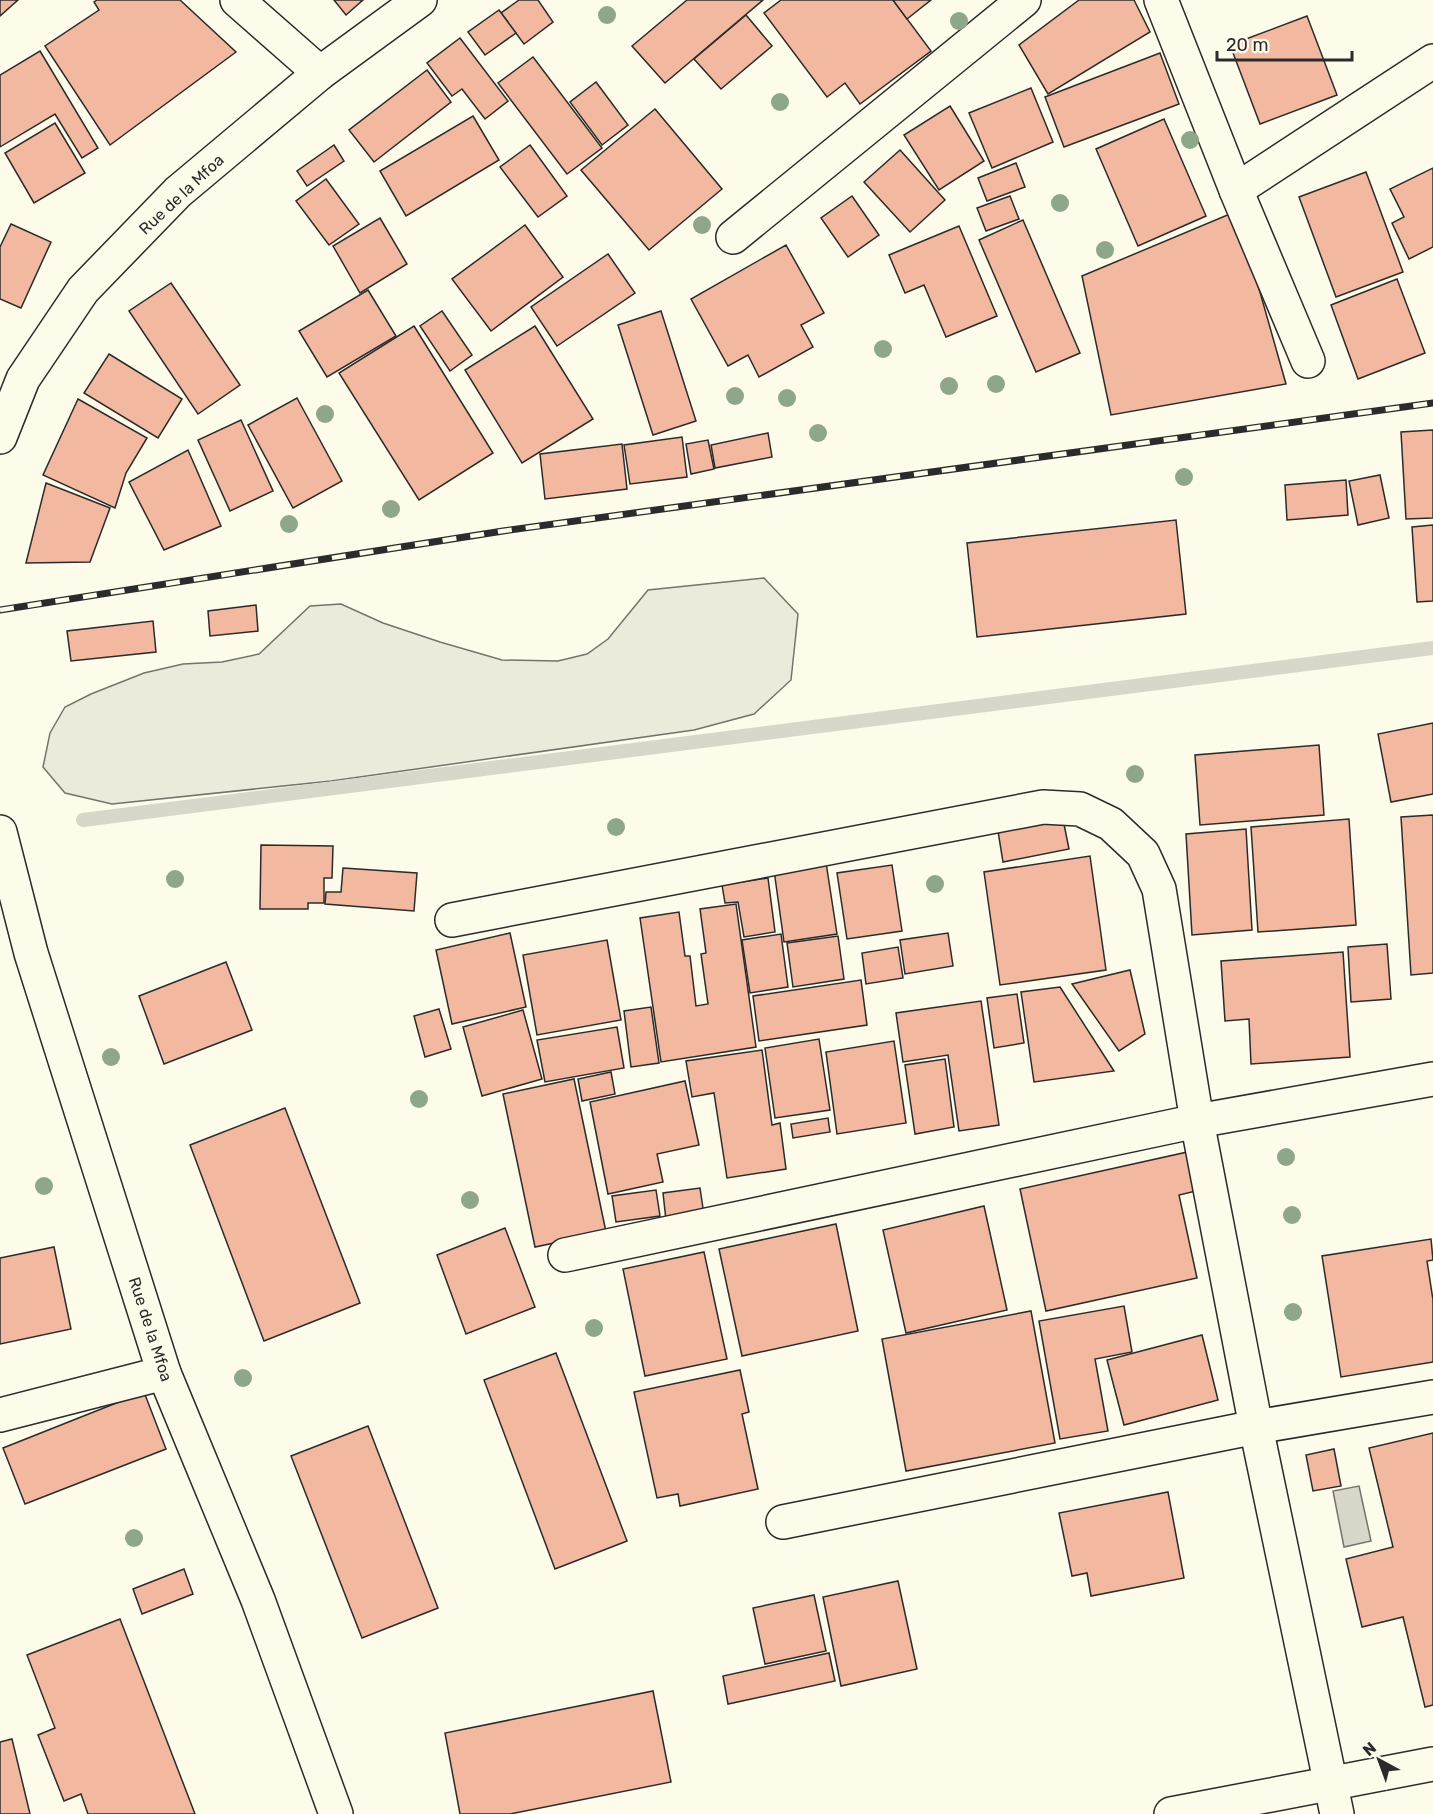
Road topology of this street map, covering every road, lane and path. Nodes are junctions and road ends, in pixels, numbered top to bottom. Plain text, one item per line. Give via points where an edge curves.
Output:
1 (237, 0) edge
2 (420, 0) edge
3 (1024, 0) edge
4 (1161, 0) edge
5 (1433, 61) edge
6 (320, 73) junction
7 (1236, 190) junction
8 (733, 237) dead end
9 (1308, 362) dead end
10 (0, 437) edge
11 (0, 832) edge
12 (452, 920) dead end
13 (1433, 1079) edge
14 (1197, 1121) junction
15 (565, 1255) dead end
16 (164, 1373) junction
17 (1433, 1397) edge
18 (0, 1415) edge
19 (1256, 1427) junction
20 (783, 1522) dead end
21 (1433, 1764) edge
22 (1334, 1799) edge
23 (336, 1814) edge
24 (1171, 1814) edge

1 - 6 street
2 - 6 street, Rue de la Mfoa
3 - 8 street
4 - 7 street
5 - 7 street
6 - 10 street, Rue de la Mfoa via 178,192 83,290 23,379
7 - 9 street
11 - 16 street, Rue de la Mfoa via 31,953
12 - 14 street via 1043,807 1080,808 1112,824 1143,854 1159,889
13 - 14 street
14 - 15 street
14 - 19 street
16 - 18 street
16 - 23 street, Rue de la Mfoa via 258,1600
17 - 19 street
19 - 20 street
19 - 22 street
21 - 22 street
22 - 24 street

